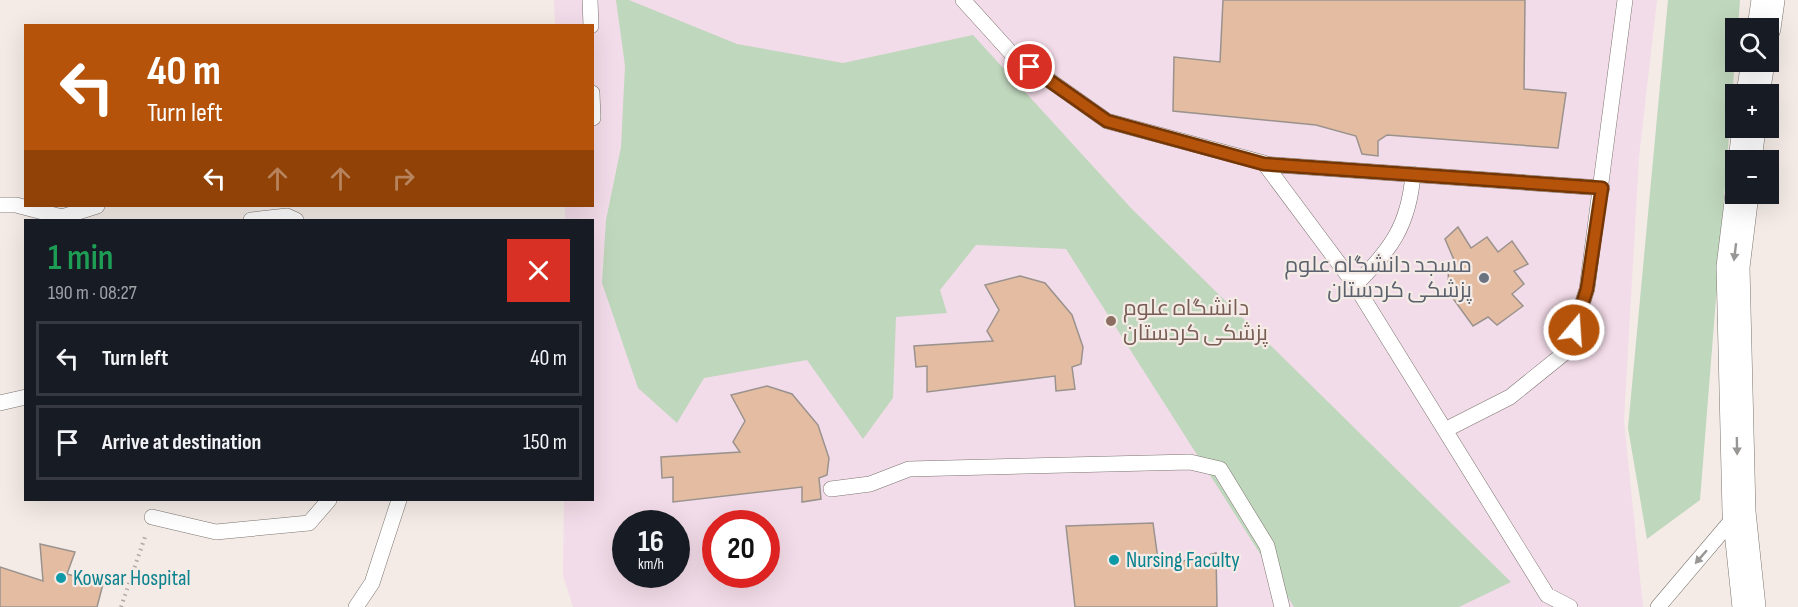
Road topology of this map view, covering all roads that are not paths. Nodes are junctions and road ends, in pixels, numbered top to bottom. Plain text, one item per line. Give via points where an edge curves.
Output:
1 (590, 0) edge
2 (963, 0) edge
3 (1625, 0) edge
4 (1768, 0) edge
5 (1765, 18) edge
6 (591, 24) edge
7 (1264, 164) junction
8 (1413, 174) junction
9 (1602, 188) junction
10 (1741, 204) edge
11 (0, 205) edge
12 (94, 207) edge
13 (260, 219) edge
14 (294, 219) edge
15 (1355, 285) junction
16 (24, 397) edge
17 (0, 403) edge
18 (1445, 430) junction
19 (831, 489) dead end
20 (328, 501) edge
21 (399, 501) edge
22 (1739, 512) junction
23 (152, 517) road end
24 (1546, 601) edge
25 (356, 607) edge
26 (1282, 607) edge
27 (1569, 607) edge
28 (1658, 607) edge
29 (1749, 607) edge

1 - 6 lane
2 - 7 lane via 1011,53 1107,121
3 - 9 lane
4 - 5 main road
7 - 8 lane
7 - 15 lane
8 - 9 lane
8 - 15 lane via 1402,229 1380,260
9 - 18 lane via 1587,289 1567,351 1510,397
10 -> 22 main road via 1733,267
11 - 12 lane via 62,217
13 - 14 lane
15 - 18 lane
16 - 17 lane
18 - 24 lane
19 - 26 lane via 870,484 909,469 1190,462 1220,469 1267,546
20 - 23 lane via 309,523 251,529 216,532
21 - 25 lane via 372,583
22 -> 28 lane
22 - 29 main road
24 - 27 lane

